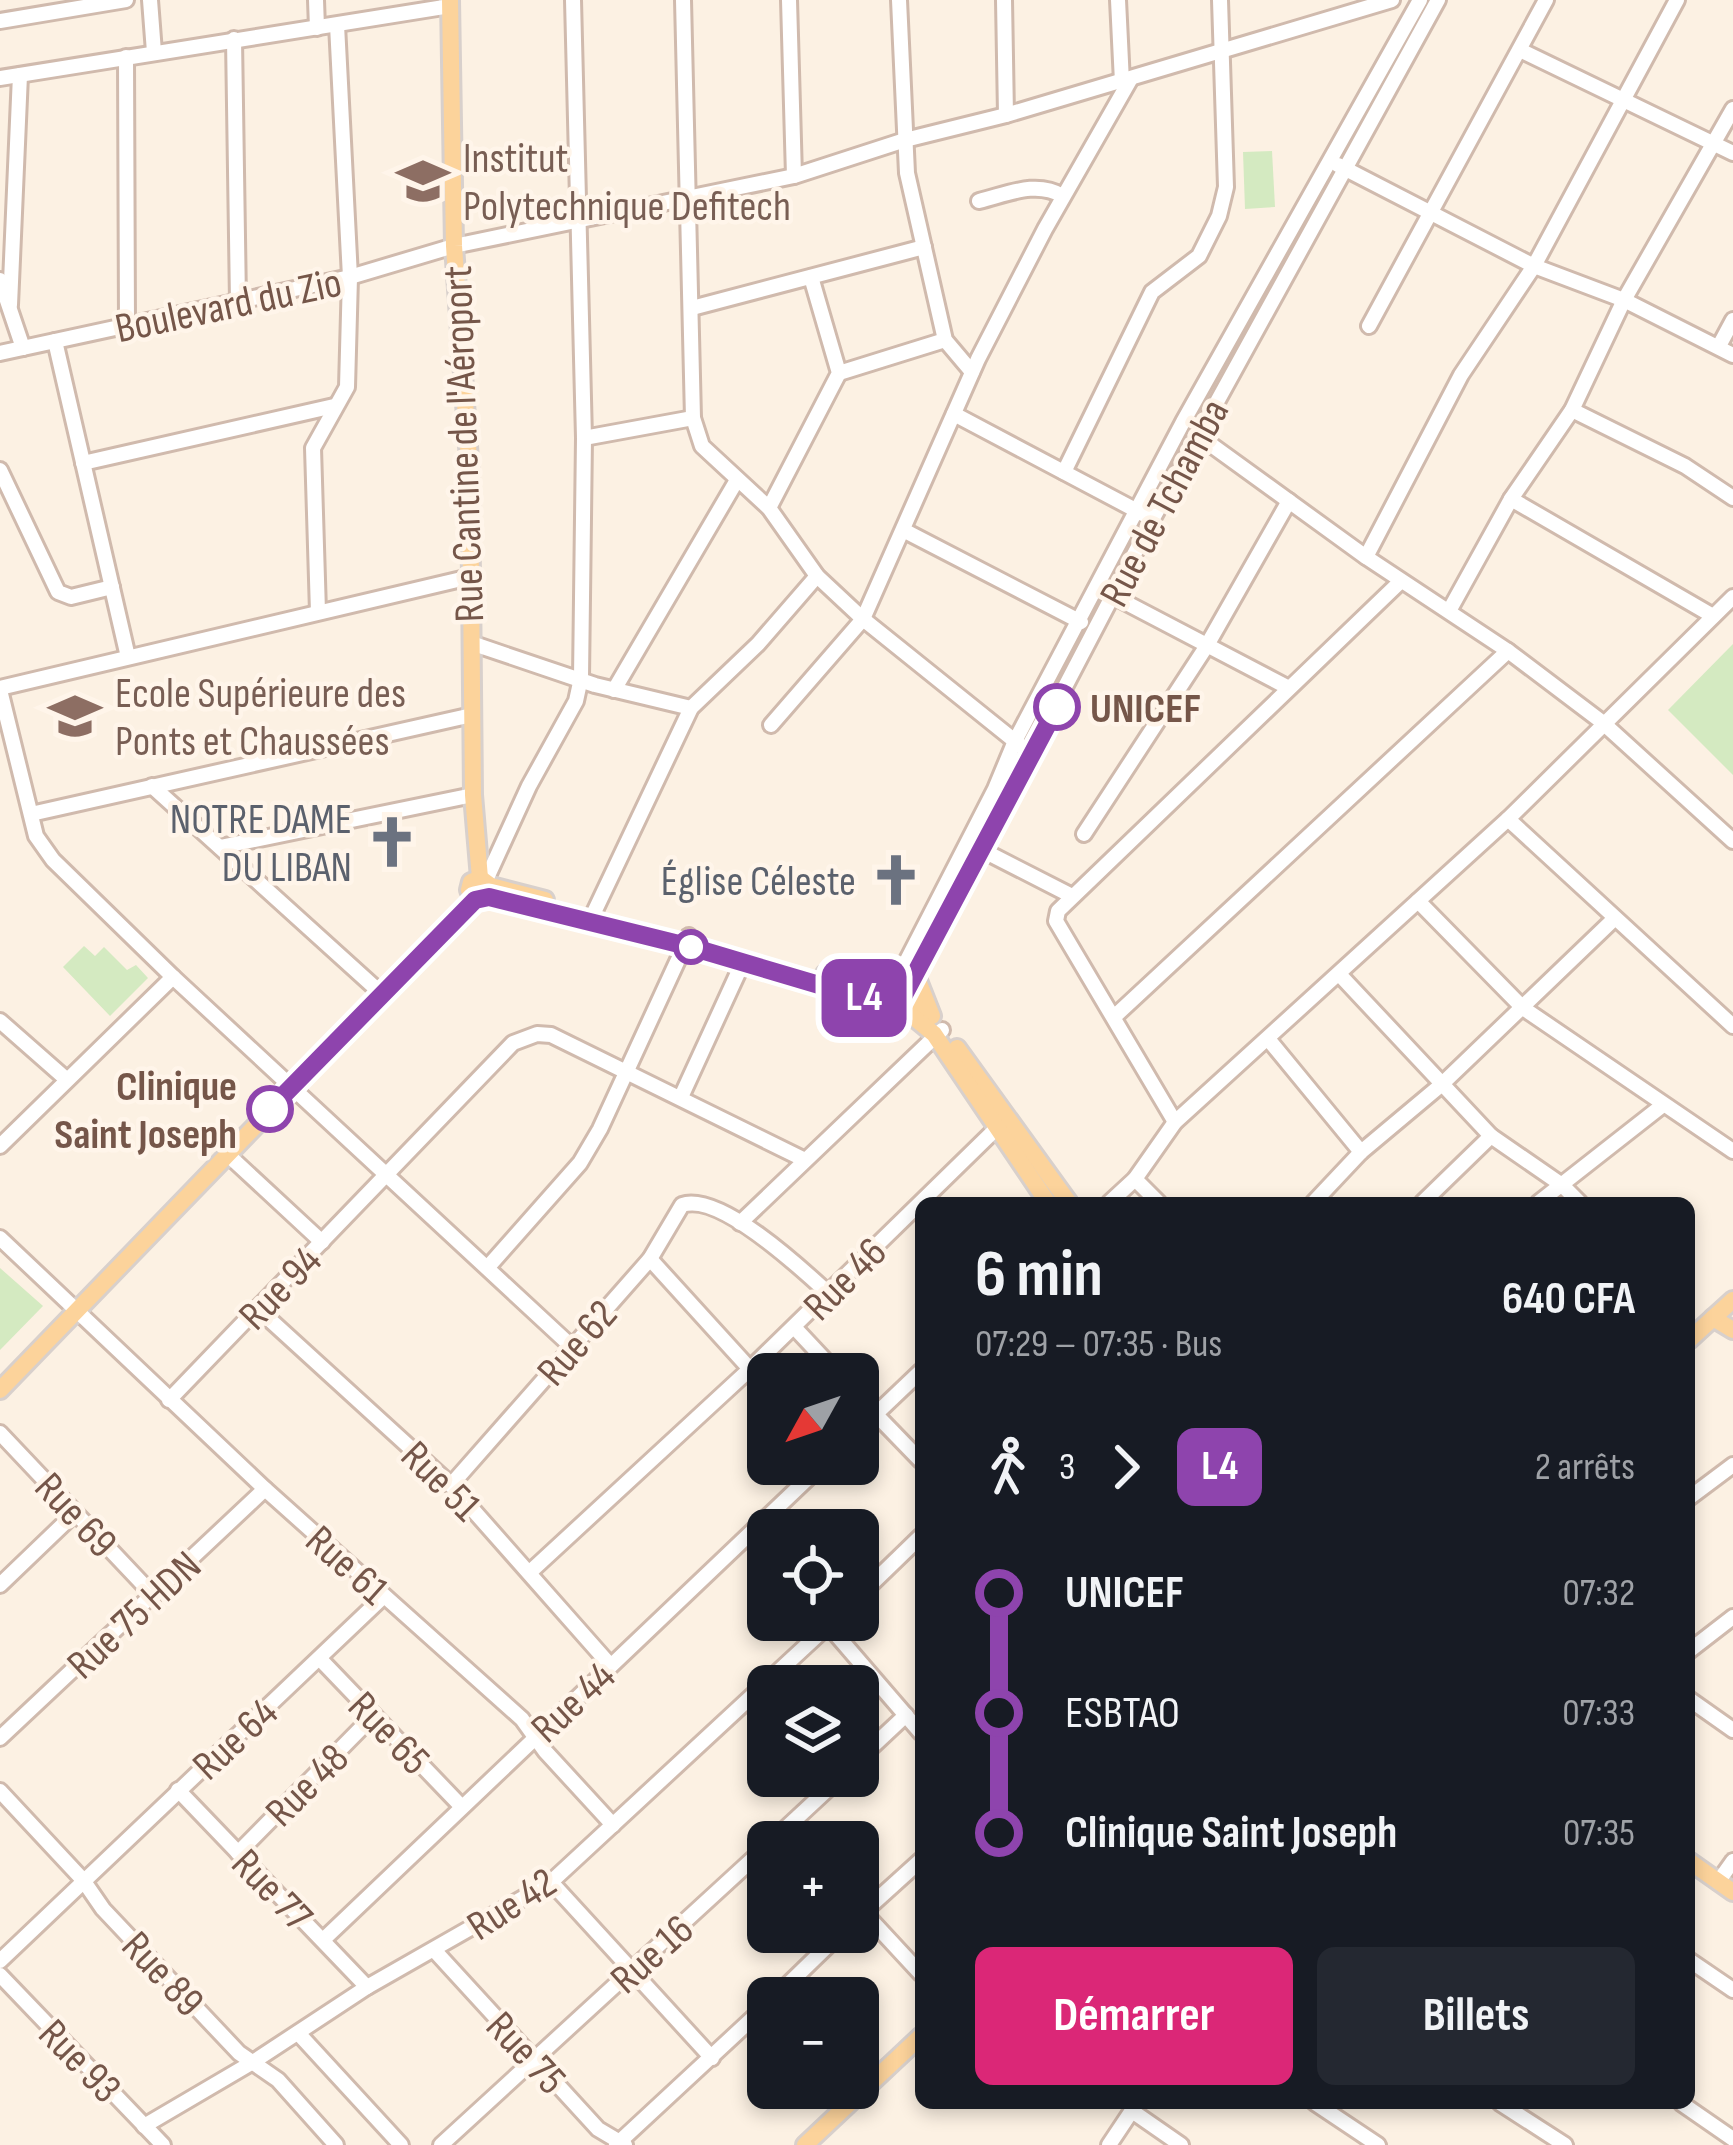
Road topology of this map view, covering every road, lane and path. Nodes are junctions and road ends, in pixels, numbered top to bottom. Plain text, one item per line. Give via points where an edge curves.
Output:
1 (21, 0) edge
2 (126, 0) edge
3 (150, 0) edge
4 (316, 0) edge
5 (573, 0) edge
6 (683, 0) edge
7 (789, 0) edge
8 (899, 0) edge
9 (1004, 0) edge
10 (1118, 0) edge
11 (1220, 0) edge
12 (1329, 0) edge
13 (1392, 0) edge
14 (1420, 0) edge
15 (1438, 0) edge
16 (1546, 0) edge
17 (1676, 0) edge
18 (450, 3) edge
19 (22, 17) junction
20 (1330, 20) junction
21 (0, 21) edge
22 (338, 25) junction
23 (317, 28) junction
24 (234, 39) junction
25 (1520, 50) junction
26 (154, 52) junction
27 (1221, 52) junction
28 (126, 57) junction
29 (20, 75) junction
30 (0, 78) edge
31 (1126, 81) junction
32 (1623, 98) junction
33 (1733, 109) edge
34 (1006, 116) junction
35 (905, 140) junction
36 (1714, 143) junction
37 (1733, 153) edge
38 (1338, 165) junction
39 (794, 176) junction
40 (1063, 196) junction
41 (688, 201) junction
42 (979, 201) dead end
43 (1431, 214) junction
44 (579, 223) junction
45 (454, 246) junction
46 (924, 247) junction
47 (1534, 266) junction
48 (811, 277) junction
49 (350, 278) junction
50 (0, 280) edge
51 (1624, 300) junction
52 (238, 302) junction
53 (10, 304) junction
54 (692, 308) junction
55 (1733, 320) edge
56 (128, 326) junction
57 (1369, 326) dead end
58 (945, 340) junction
59 (56, 341) junction
60 (1719, 346) junction
61 (23, 348) junction
62 (0, 353) edge
63 (1733, 355) edge
64 (973, 372) junction
65 (838, 373) junction
66 (334, 406) junction
67 (1572, 410) junction
68 (954, 414) junction
69 (693, 418) junction
70 (1199, 436) junction
71 (584, 438) junction
72 (83, 463) junction
73 (0, 470) edge
74 (1064, 472) junction
75 (736, 480) junction
76 (1733, 498) edge
77 (1511, 499) junction
78 (1289, 501) junction
79 (769, 508) junction
80 (1138, 510) junction
81 (1151, 520) junction
82 (904, 531) junction
83 (1366, 557) junction
84 (817, 576) junction
85 (470, 577) junction
86 (1401, 581) junction
87 (112, 587) junction
88 (1115, 597) junction
89 (1733, 598) edge
90 (1449, 611) junction
91 (318, 612) junction
92 (1713, 616) junction
93 (863, 619) junction
94 (1081, 622) junction
95 (471, 644) junction
96 (1206, 647) junction
97 (1508, 651) junction
98 (128, 657) junction
99 (581, 677) junction
100 (1287, 687) junction
101 (0, 689) edge
102 (614, 690) junction
103 (691, 708) junction
104 (472, 715) junction
105 (1602, 722) junction
106 (771, 725) dead end
107 (1015, 741) junction
108 (1031, 754) junction
109 (152, 786) junction
110 (472, 795) junction
111 (32, 814) junction
112 (1508, 819) junction
113 (1084, 834) dead end
114 (1733, 841) edge
115 (220, 847) junction
116 (982, 850) junction
117 (484, 888) junction
118 (1072, 896) junction
119 (1418, 901) junction
120 (592, 917) junction
121 (1614, 919) junction
122 (687, 941) junction
123 (743, 962) junction
124 (914, 973) junction
125 (1339, 974) junction
126 (173, 977) junction
127 (383, 995) junction
128 (893, 1001) junction
129 (1523, 1008) junction
130 (1114, 1017) junction
131 (0, 1021) edge
132 (1733, 1026) edge
133 (936, 1027) junction
134 (1269, 1040) junction
135 (628, 1070) junction
136 (66, 1079) junction
137 (294, 1085) junction
138 (1441, 1085) junction
139 (681, 1097) junction
140 (1663, 1105) junction
141 (1003, 1121) junction
142 (1175, 1122) junction
143 (1492, 1136) junction
144 (0, 1146) edge
145 (1732, 1149) edge
146 (1361, 1152) junction
147 (226, 1153) junction
148 (803, 1159) junction
149 (388, 1174) junction
150 (1135, 1179) junction
151 (1562, 1184) junction
152 (926, 1197) edge
153 (1045, 1197) edge
154 (1064, 1197) edge
155 (1116, 1197) edge
156 (1153, 1197) edge
157 (1319, 1197) edge
158 (1428, 1197) edge
159 (1546, 1197) edge
160 (1574, 1197) edge
161 (915, 1207) edge
162 (740, 1223) junction
163 (0, 1238) edge
164 (322, 1242) junction
165 (650, 1259) junction
166 (488, 1267) junction
167 (828, 1293) junction
168 (1726, 1308) edge
169 (258, 1309) junction
170 (76, 1310) junction
171 (1695, 1322) edge
172 (794, 1327) junction
173 (1695, 1335) edge
174 (571, 1346) junction
175 (767, 1353) edge
176 (818, 1353) edge
177 (747, 1366) edge
178 (747, 1372) edge
179 (915, 1377) edge
180 (0, 1390) edge
181 (170, 1400) junction
182 (879, 1410) edge
183 (879, 1418) edge
184 (0, 1433) edge
185 (915, 1455) edge
186 (1733, 1465) edge
187 (452, 1485) junction
188 (801, 1485) edge
189 (265, 1489) junction
190 (1695, 1494) edge
191 (75, 1513) junction
192 (915, 1542) edge
193 (530, 1572) junction
194 (879, 1577) edge
195 (0, 1586) edge
196 (154, 1596) junction
197 (384, 1597) junction
198 (1733, 1617) edge
199 (812, 1641) edge
200 (846, 1641) edge
201 (1695, 1644) edge
202 (320, 1658) junction
203 (610, 1665) junction
204 (1695, 1703) edge
205 (374, 1715) junction
206 (906, 1715) junction
207 (915, 1726) edge
208 (1733, 1730) edge
209 (535, 1737) junction
210 (0, 1738) edge
211 (879, 1740) edge
212 (178, 1790) junction
213 (0, 1792) edge
214 (819, 1797) edge
215 (460, 1805) junction
216 (794, 1821) edge
217 (614, 1825) junction
218 (238, 1853) junction
219 (1733, 1861) edge
220 (747, 1865) edge
221 (915, 1865) edge
222 (1695, 1865) edge
223 (83, 1880) junction
224 (551, 1882) junction
225 (1726, 1887) edge
226 (879, 1896) edge
227 (879, 1931) edge
228 (323, 1940) junction
229 (435, 1951) junction
230 (820, 1953) edge
231 (0, 1961) edge
232 (1695, 1964) edge
233 (915, 1968) edge
234 (633, 1970) junction
235 (0, 1975) edge
236 (796, 1977) edge
237 (367, 1987) junction
238 (1733, 1990) edge
239 (747, 2024) edge
240 (298, 2033) junction
241 (915, 2042) edge
242 (915, 2054) edge
243 (712, 2058) junction
244 (533, 2059) junction
245 (253, 2062) junction
246 (1134, 2109) edge
247 (1137, 2109) edge
248 (1324, 2109) edge
249 (1510, 2109) edge
250 (1690, 2109) edge
251 (144, 2126) junction
252 (1729, 2137) edge
253 (620, 2144) edge
254 (1562, 2144) edge
255 (163, 2145) edge
256 (336, 2145) edge
257 (401, 2145) edge
258 (441, 2145) edge
259 (805, 2145) edge
260 (818, 2145) edge
261 (1109, 2145) edge
262 (1181, 2145) edge
263 (1378, 2145) edge

1 - 19 street
2 - 19 street
3 - 26 street
4 - 23 street
5 - 44 street
6 - 41 street
7 - 39 street
8 - 35 street
9 - 34 street
10 - 31 street
11 - 27 street
12 - 20 street
13 - 20 street, Boulevard du Zio
14 - 38 street, Rue de Tchamba
15 - 38 street, Rue de Tchamba
16 - 25 street
17 - 32 street
18 - 22 street
18 - 45 main road, Rue Cantine de l'Aéroport
19 - 21 street
20 - 27 street, Boulevard du Zio
22 - 23 street
22 - 49 street
23 - 24 street
24 - 26 street
24 - 52 street
25 - 32 street
25 - 43 street
26 - 28 street
27 - 31 street, Boulevard du Zio
27 - 74 street via 1226,187 1219,216 1199,256 1152,292
28 - 29 street
28 - 56 street
29 - 30 street
29 - 53 street
31 - 34 street, Boulevard du Zio
31 - 40 street
32 - 36 street
32 - 47 street
33 - 36 street
34 - 35 street, Boulevard du Zio
35 - 39 street, Boulevard du Zio
35 - 46 street
36 - 37 street
36 - 51 street
38 - 43 street
38 - 70 street, Rue de Tchamba
38 - 80 street, Rue de Tchamba via 1204,384
39 - 41 street, Boulevard du Zio
40 - 42 street via 1036,187
40 - 64 street
41 - 44 street, Boulevard du Zio
41 - 54 street
43 - 47 street
43 - 57 street
44 - 45 street, Boulevard du Zio
44 - 71 street
45 - 49 street, Boulevard du Zio
45 - 85 main road, Rue Cantine de l'Aéroport
46 - 48 street
46 - 58 street
47 - 51 street
47 - 83 street via 1461,375
48 - 54 street
48 - 65 street
49 - 52 street, Boulevard du Zio
49 - 66 street via 346,387
50 - 53 street
51 - 60 street
51 - 67 street
52 - 56 street, Boulevard du Zio
53 - 61 street
54 - 69 street
55 - 60 street
56 - 59 street, Boulevard du Zio
58 - 64 street
58 - 65 street
59 - 61 street, Boulevard du Zio
59 - 72 street
60 - 63 street
61 - 62 street, Boulevard du Zio
64 - 68 street
65 - 79 street
66 - 72 street
66 - 91 street via 314,448
67 - 76 street
67 - 77 street
68 - 74 street
68 - 82 street
69 - 71 street
69 - 75 street via 702,446
70 - 78 street
70 - 81 street, Rue de Tchamba
71 - 99 street
72 - 87 street
73 - 87 street via 58,592 71,597
74 - 80 street
75 - 79 street
75 - 102 street
77 - 90 street
77 - 92 street
78 - 83 street
78 - 96 street
79 - 84 street
80 - 81 street
80 - 94 street, Rue de Tchamba
81 - 88 street, Rue de Tchamba
82 - 93 street
82 - 94 street
83 - 86 street
84 - 93 street
84 - 103 street
85 - 91 street
85 - 95 main road, Rue Cantine de l'Aéroport
86 - 90 street
86 - 100 street
87 - 98 street
88 - 96 street
88 - 108 street, Rue de Tchamba
89 - 92 street
90 - 97 street
91 - 98 street
92 - 105 street
93 - 106 street
93 - 107 street
94 - 107 street, Rue de Tchamba
95 - 99 street
95 - 104 main road, Rue Cantine de l'Aéroport
96 - 100 street
96 - 113 street
97 - 105 street
97 - 130 street
98 - 101 street
99 - 102 street
99 - 117 street
100 - 118 street
101 - 111 street
102 - 103 street
103 - 120 street
104 - 109 street
104 - 110 main road, Rue Cantine de l'Aéroport
105 - 112 street
105 - 114 street
107 - 108 street
107 - 128 street, Rue de Tchamba
108 - 116 street, Rue de Tchamba
109 - 111 street
109 - 115 street
110 - 115 street
110 - 117 main road, Rue Cantine de l'Aéroport
111 - 126 street via 53,860
112 - 119 street
112 - 121 street
115 - 127 street
116 - 118 street
116 - 124 street, Rue de Tchamba
117 - 120 main road
117 - 127 main road
118 - 130 street via 1056,921
119 - 125 street
119 - 129 street
120 - 122 main road
121 - 129 street
121 - 132 street
122 - 123 main road
122 - 128 main road
122 - 135 street
123 - 128 main road
123 - 139 street
124 - 128 street, Rue de Tchamba
124 - 133 main road
125 - 134 street
125 - 138 street
126 - 136 street
126 - 137 street
127 - 137 main road
128 - 133 main road
129 - 138 street
129 - 140 street
130 - 142 street
131 - 136 street
133 - 141 main road
133 - 148 street
134 - 142 street
134 - 146 street
135 - 139 street, Rue 94
135 - 149 street, Rue 94 via 550,1035 524,1037
135 - 166 street via 580,1163
136 - 144 street
137 - 147 main road
137 - 149 street
138 - 143 street
138 - 146 street
139 - 148 street, Rue 94
140 - 145 street
140 - 151 street
141 - 152 street, Rue 46
141 - 153 main road
141 - 154 main road
142 - 150 street
143 - 151 street
143 - 158 street
146 - 157 street
147 - 164 street
147 - 170 main road
148 - 162 street
149 - 164 street, Rue 94
149 - 166 street
150 - 155 street
150 - 156 street
151 - 159 street
151 - 160 street
161 - 167 street, Rue 46
162 - 165 street, Rue 62 via 689,1202 676,1210
162 - 167 street
163 - 170 street, Rue 61
164 - 169 street, Rue 94
165 - 174 street, Rue 62
165 - 177 street
166 - 174 street
167 - 172 street, Rue 46
168 - 171 main road
168 - 173 main road
169 - 181 street, Rue 94
169 - 187 street, Rue 51
170 - 180 main road
170 - 181 street, Rue 61
172 - 175 street, Rue 46
172 - 176 street
174 - 187 street, Rue 62
178 - 193 street, Rue 46
179 - 182 street
181 - 189 street, Rue 61
183 - 185 street
184 - 191 street, Rue 69
186 - 190 street
187 - 193 street, Rue 51
188 - 203 street, Rue 44
189 - 196 street, Rue 75 HDN
189 - 197 street, Rue 61
191 - 195 street
191 - 196 street, Rue 69
192 - 194 street
193 - 203 street, Rue 51
196 - 210 street, Rue 75 HDN
197 - 202 street, Rue 64
197 - 209 street, Rue 61
198 - 201 street
199 - 217 street, Rue 42
200 - 206 street
202 - 205 street, Rue 65
202 - 212 street, Rue 64
203 - 209 street, Rue 44
204 - 208 street
205 - 215 street, Rue 65
205 - 218 street, Rue 48
206 - 207 street
206 - 211 street
209 - 215 street, Rue 44
209 - 217 street, Rue 61
212 - 218 street, Rue 77
212 - 223 street, Rue 64
213 - 223 street, Rue 89
214 - 216 street, Rue 16
215 - 228 street, Rue 44
217 - 224 street, Rue 42
218 - 228 street, Rue 77
219 - 225 street
220 - 234 street, Rue 16
221 - 226 street
222 - 225 main road
223 - 231 street, Rue 64
223 - 245 street, Rue 89
224 - 229 street, Rue 42
224 - 234 street
227 - 233 street
228 - 237 street, Rue 77
229 - 237 street, Rue 42
229 - 244 street, Rue 75
230 - 236 street
232 - 238 street
234 - 243 street
234 - 244 street, Rue 16
235 - 251 street, Rue 93
237 - 240 street, Rue 42
239 - 243 street
240 - 245 street, Rue 42
240 - 257 street
241 - 259 main road
242 - 260 main road
243 - 253 street
244 - 253 street, Rue 75
244 - 258 street, Rue 16
245 - 251 street, Rue 42
245 - 256 street, Rue 89
246 - 261 street
247 - 262 street
248 - 263 street
249 - 254 street
250 - 252 street
251 - 255 street, Rue 93

